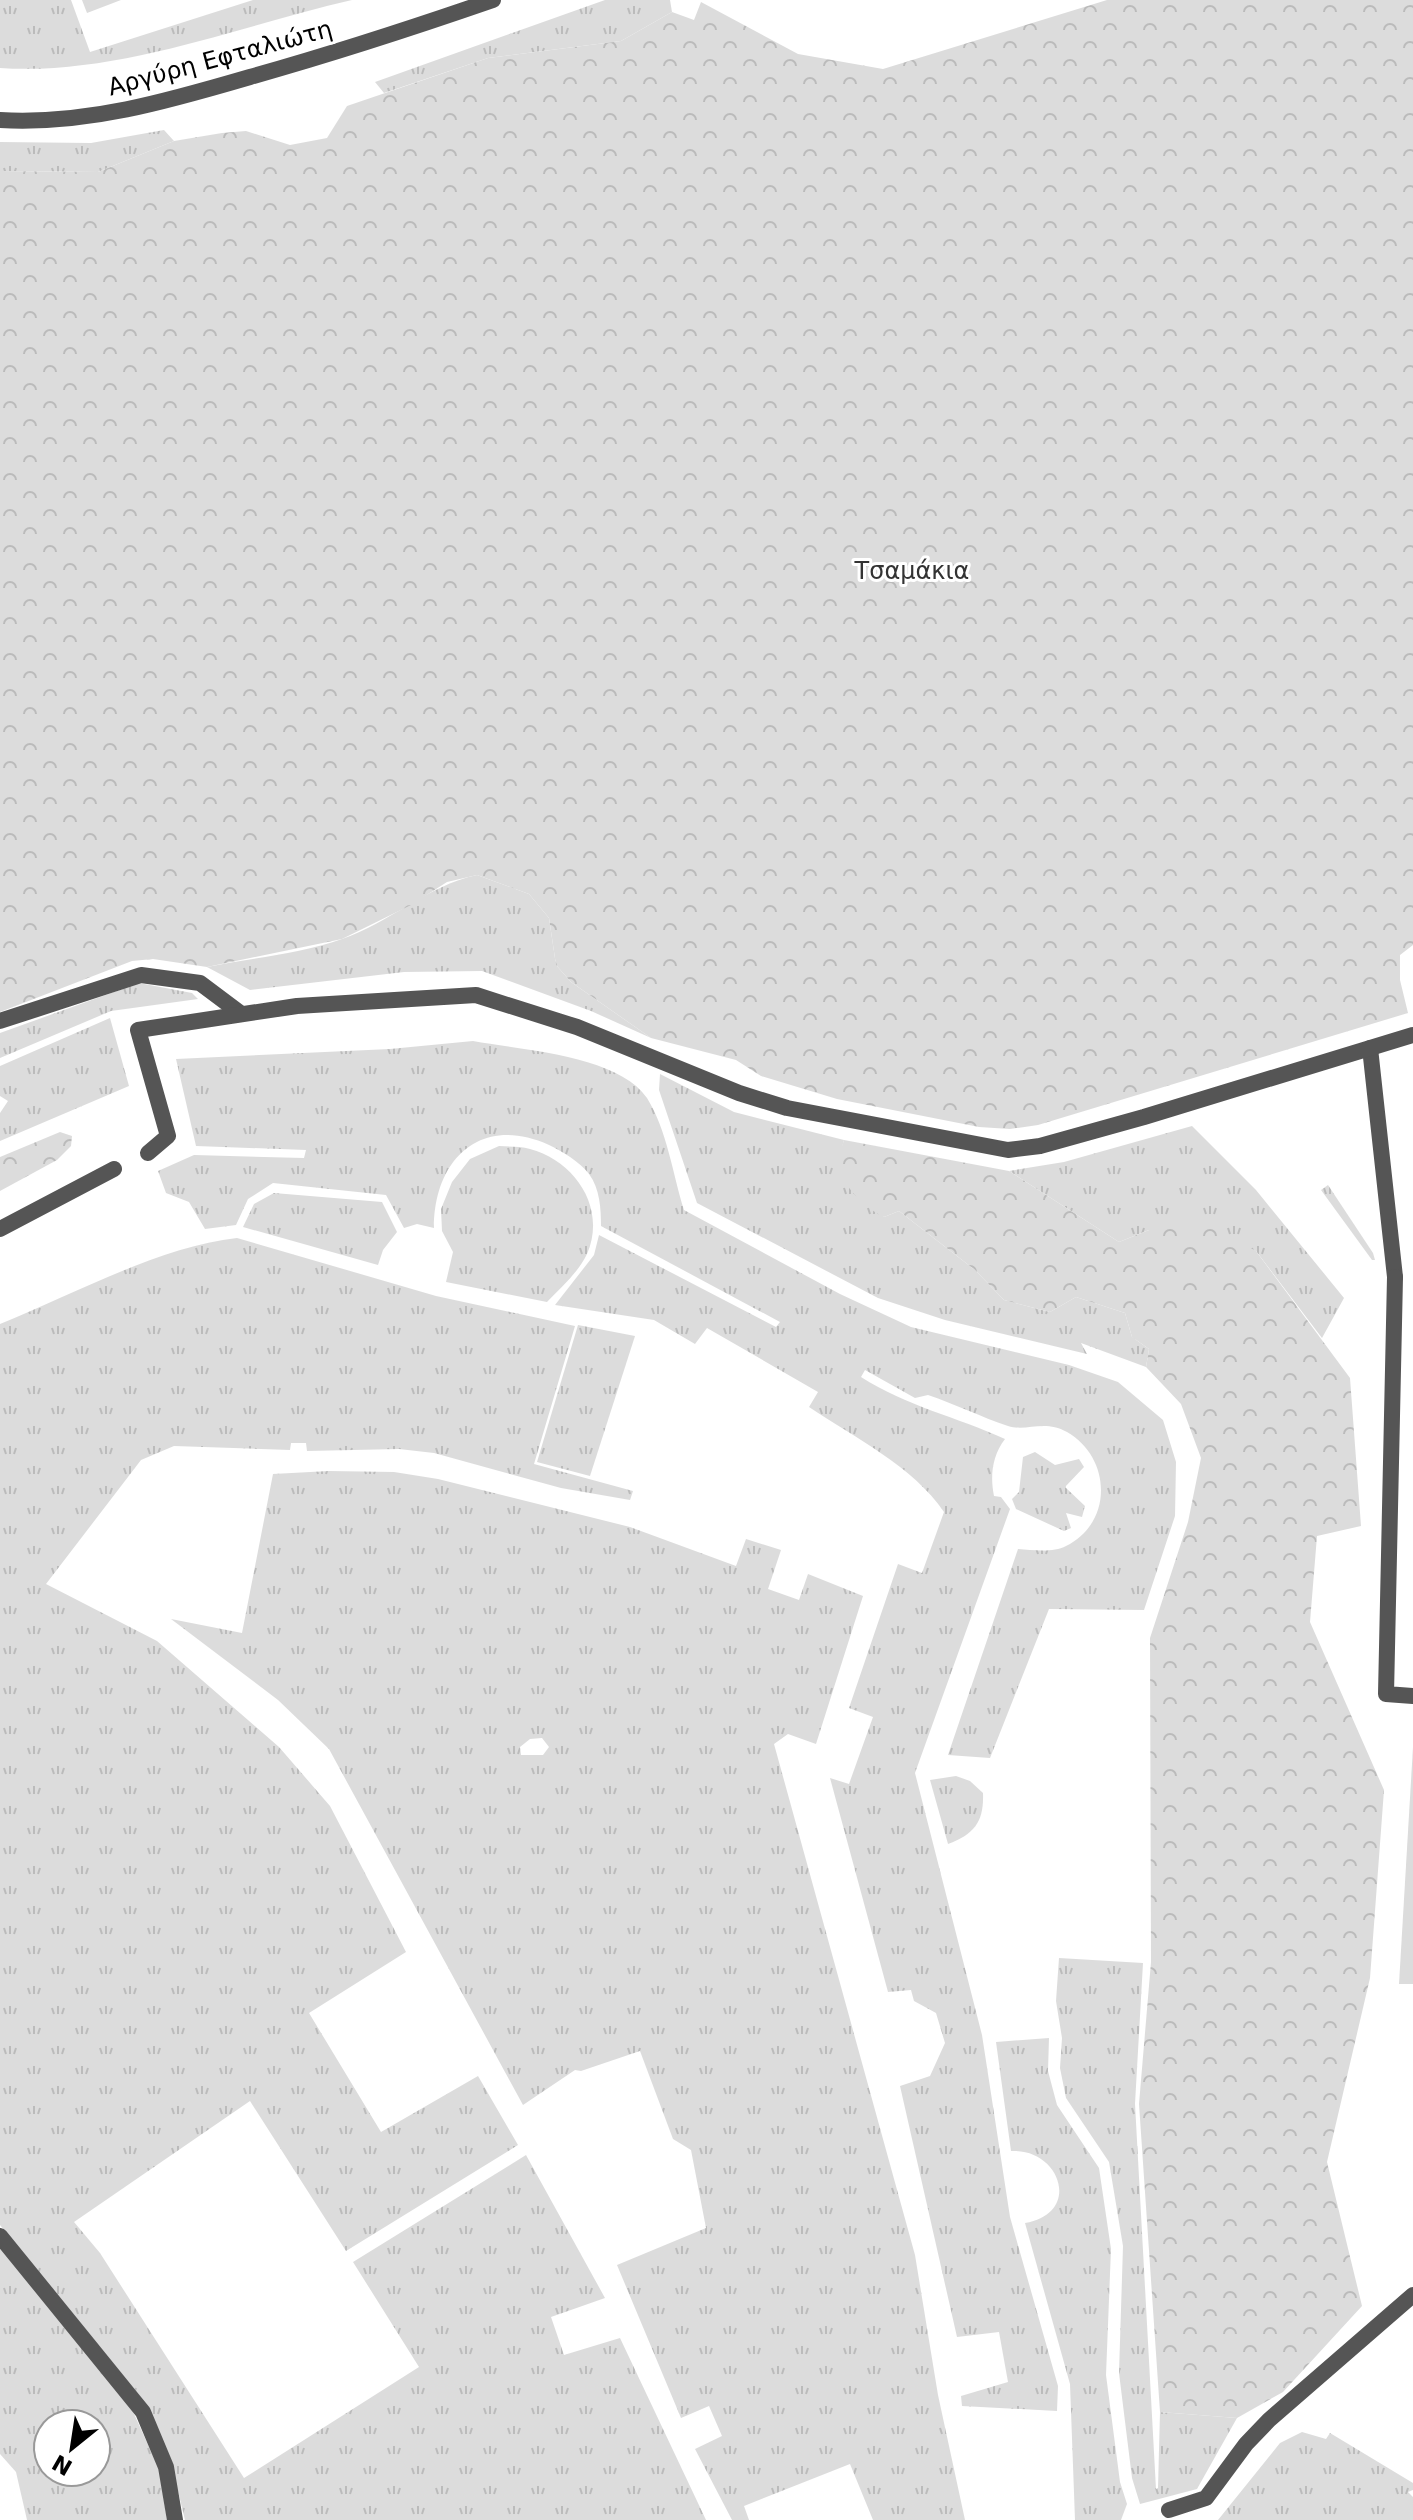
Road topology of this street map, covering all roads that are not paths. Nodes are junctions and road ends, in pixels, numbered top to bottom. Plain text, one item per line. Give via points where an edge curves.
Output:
1 (493, 0) edge
2 (0, 120) edge
3 (240, 1013) junction
4 (0, 1021) edge
5 (1413, 1035) edge
6 (1370, 1048) junction
7 (148, 1153) dead end
8 (114, 1169) dead end
9 (0, 1229) edge
10 (1413, 1696) edge
11 (0, 2236) edge
12 (1413, 2295) edge
13 (1169, 2510) dead end
14 (175, 2520) edge

1 - 2 street, Αργύρη Εφταλιώτη via 338,53 154,105 92,116
3 - 4 street via 200,983 141,975
3 - 6 street via 476,995 577,1027 787,1108 1008,1150 1099,1130
3 - 7 street via 138,1030 168,1136
5 - 6 street
6 - 10 street via 1395,1277 1386,1694
8 - 9 street
11 - 14 street via 143,2412 166,2467
12 - 13 street via 1269,2420 1206,2498

